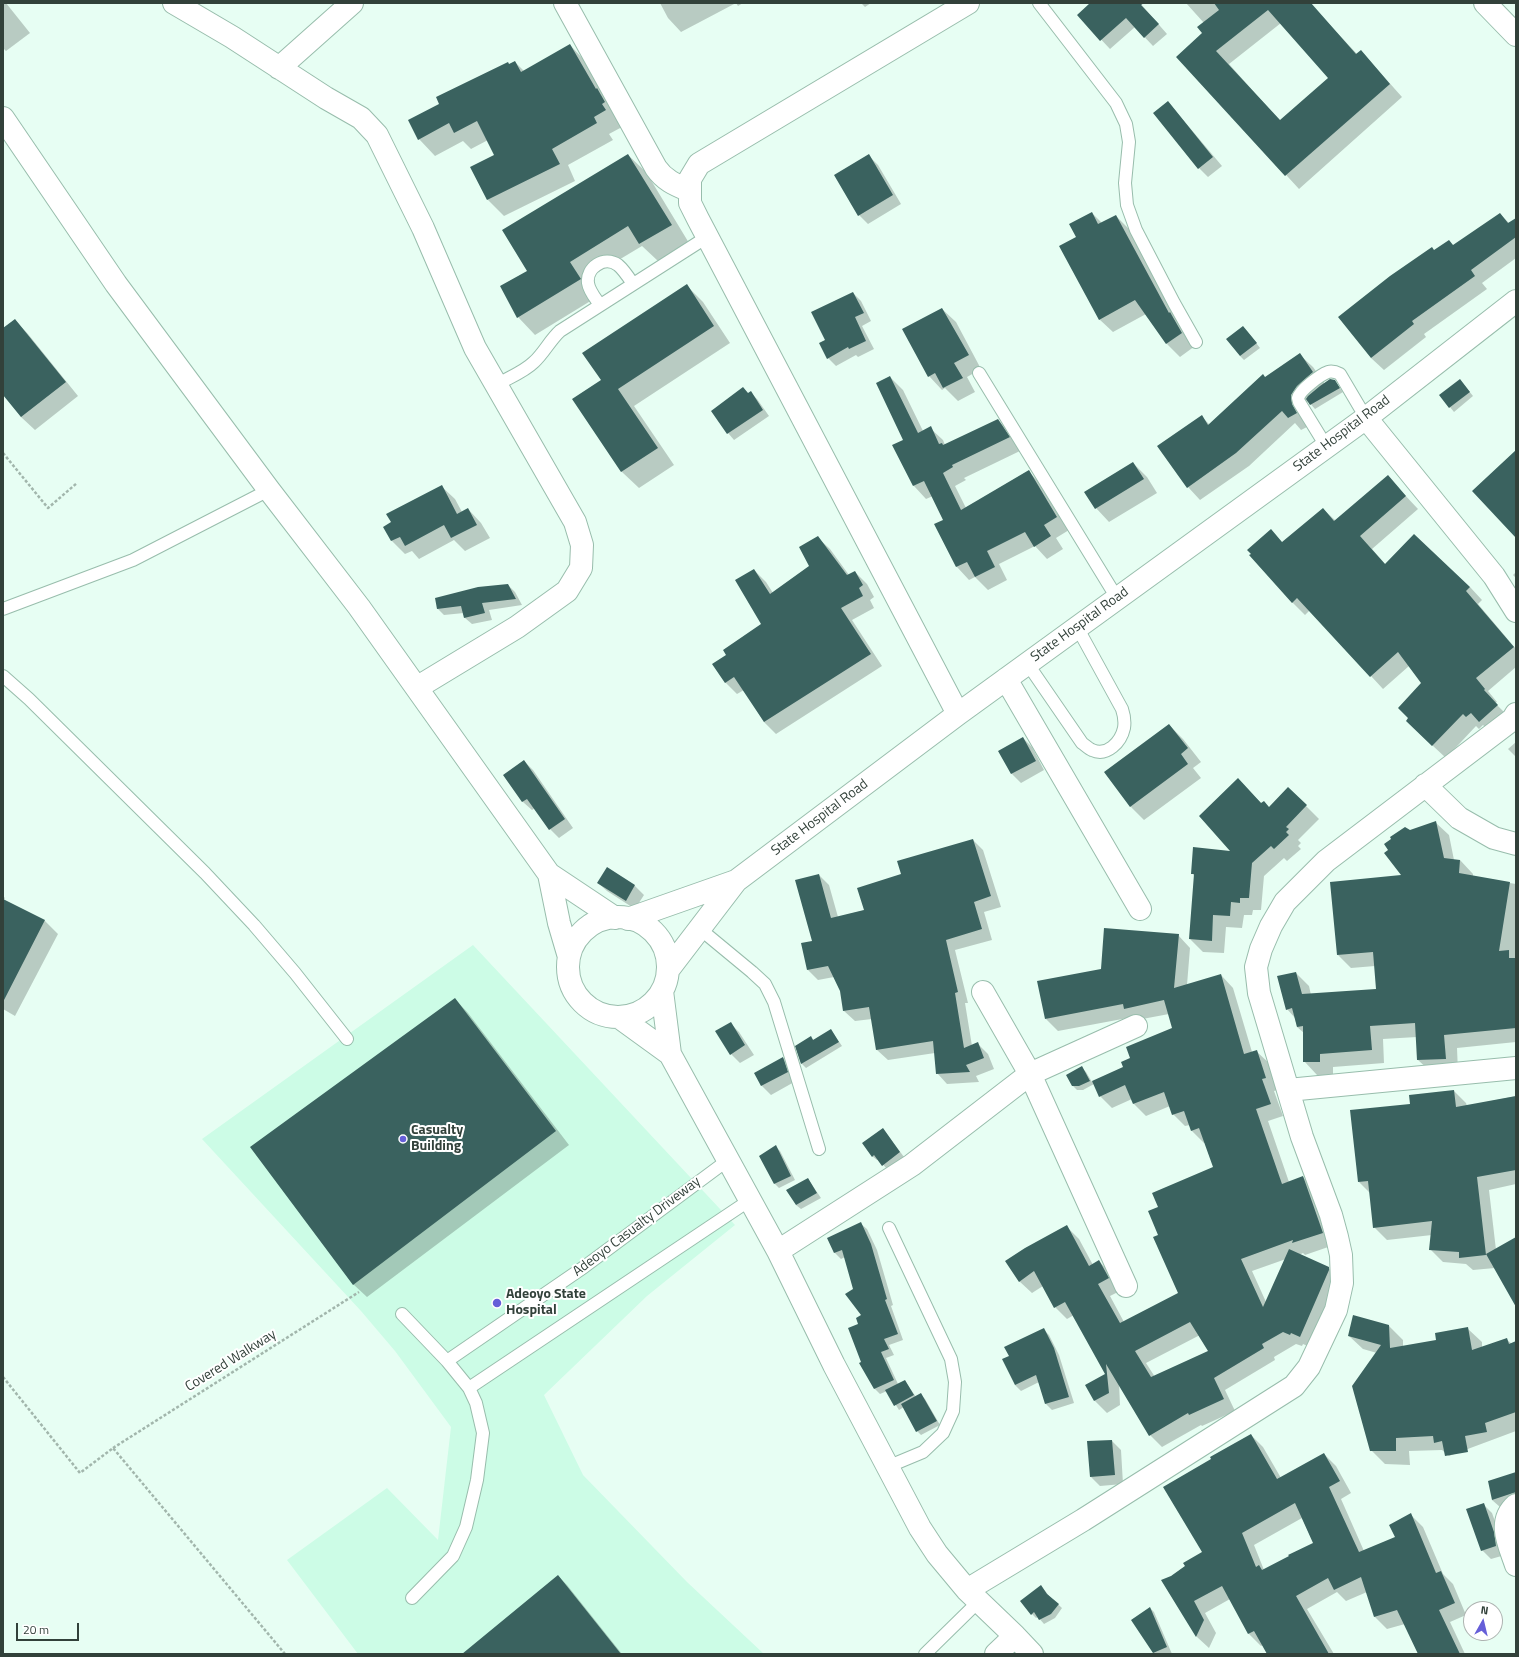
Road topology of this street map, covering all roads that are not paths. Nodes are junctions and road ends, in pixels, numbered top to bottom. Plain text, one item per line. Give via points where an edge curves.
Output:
1 (174, 3) edge
2 (352, 3) edge
3 (565, 3) edge
4 (968, 3) edge
5 (1039, 3) edge
6 (1485, 3) edge
7 (1516, 35) edge
8 (279, 68) junction
9 (3, 118) edge
10 (690, 191) junction
11 (707, 237) junction
12 (633, 284) junction
13 (1516, 301) edge
14 (600, 305) junction
15 (1196, 342) dead end
16 (979, 373) dead end
17 (496, 385) junction
18 (1366, 418) junction
19 (1326, 446) junction
20 (269, 490) junction
21 (1117, 598) junction
22 (3, 609) edge
23 (1516, 611) edge
24 (1078, 627) junction
25 (1027, 663) junction
26 (3, 676) edge
27 (1006, 679) junction
28 (418, 688) junction
29 (958, 714) junction
30 (1516, 714) edge
31 (1425, 785) junction
32 (1516, 844) edge
33 (549, 874) junction
34 (736, 881) junction
35 (1140, 909) dead end
36 (622, 918) junction
37 (700, 929) junction
38 (569, 957) junction
39 (668, 970) junction
40 (662, 991) junction
41 (983, 992) dead end
42 (619, 1017) junction
43 (1136, 1026) dead end
44 (347, 1039) dead end
45 (670, 1054) junction
46 (1516, 1068) edge
47 (1030, 1074) junction
48 (1288, 1090) junction
49 (819, 1149) dead end
50 (728, 1160) junction
51 (750, 1200) junction
52 (889, 1228) dead end
53 (778, 1251) junction
54 (1126, 1286) dead end
55 (402, 1314) dead end
56 (447, 1361) junction
57 (469, 1388) junction
58 (887, 1467) junction
59 (1516, 1505) edge
60 (1516, 1565) edge
61 (972, 1596) junction
62 (412, 1598) dead end
63 (1015, 1636) junction
64 (925, 1654) edge
65 (996, 1654) edge
66 (1032, 1654) edge

1 - 8 street
2 - 8 street
3 - 10 street via 656,168 669,182
4 - 10 street via 699,164 690,179
5 - 15 lane via 1116,103 1126,124 1129,142 1125,183 1127,205 1140,237
6 - 7 street
8 - 17 street via 361,118 376,135 423,228 475,348
9 - 20 street via 116,284
10 - 11 street via 690,203
11 - 12 lane
11 - 29 street
12 - 14 lane
12 - 14 lane via 613,263 596,265 590,272 588,284
13 - 18 street, State Hospital Road
14 - 17 lane via 560,331 532,364
16 - 21 lane
17 - 28 street via 575,522 582,545 581,568 567,592 517,627
18 - 19 street, State Hospital Road
18 - 19 lane via 1340,374 1327,372 1302,390 1298,398
18 - 23 street via 1494,576
19 - 21 street, State Hospital Road
20 - 22 lane via 133,560
20 - 28 street
21 - 24 street, State Hospital Road
24 - 25 street, State Hospital Road
24 - 25 lane via 1124,717 1120,740 1108,751 1092,750 1082,743
25 - 27 street, State Hospital Road
26 - 44 lane via 205,873 264,937
27 - 29 street, State Hospital Road
27 - 35 street
28 - 33 street
29 - 34 street, State Hospital Road
30 - 31 street
31 - 32 street via 1459,818 1494,838
31 - 48 street via 1326,861 1285,902 1271,926 1256,967 1259,993
33 - 36 street
33 - 38 street
34 - 36 street, State Hospital Road
34 - 37 street
36 - 38 street via 602,920 591,926 573,945
36 - 39 street via 642,924 653,932 662,943
37 - 39 street
37 - 49 lane via 765,984 774,1002
38 - 42 street via 570,982 584,1004 606,1016
39 - 40 street
40 - 42 street via 644,1010
40 - 45 street
41 - 47 street
42 - 45 street
43 - 47 street
45 - 50 street
46 - 48 street
47 - 53 street via 912,1165
47 - 54 street
48 - 61 street via 1341,1255 1342,1283 1336,1310 1309,1367 1294,1386 1083,1520
50 - 51 street
50 - 56 lane, Adeoyo Casualty Driveway via 584,1267
51 - 53 street
51 - 57 lane
52 - 58 lane via 951,1359 955,1382 953,1411 943,1433 923,1452
53 - 58 street
55 - 56 lane
56 - 57 lane
57 - 62 lane via 476,1403 483,1433 477,1480 466,1527 453,1556
58 - 61 street via 937,1554
59 - 60 street via 1506,1519 1506,1532
61 - 63 street
61 - 64 lane
63 - 65 street
63 - 66 street

